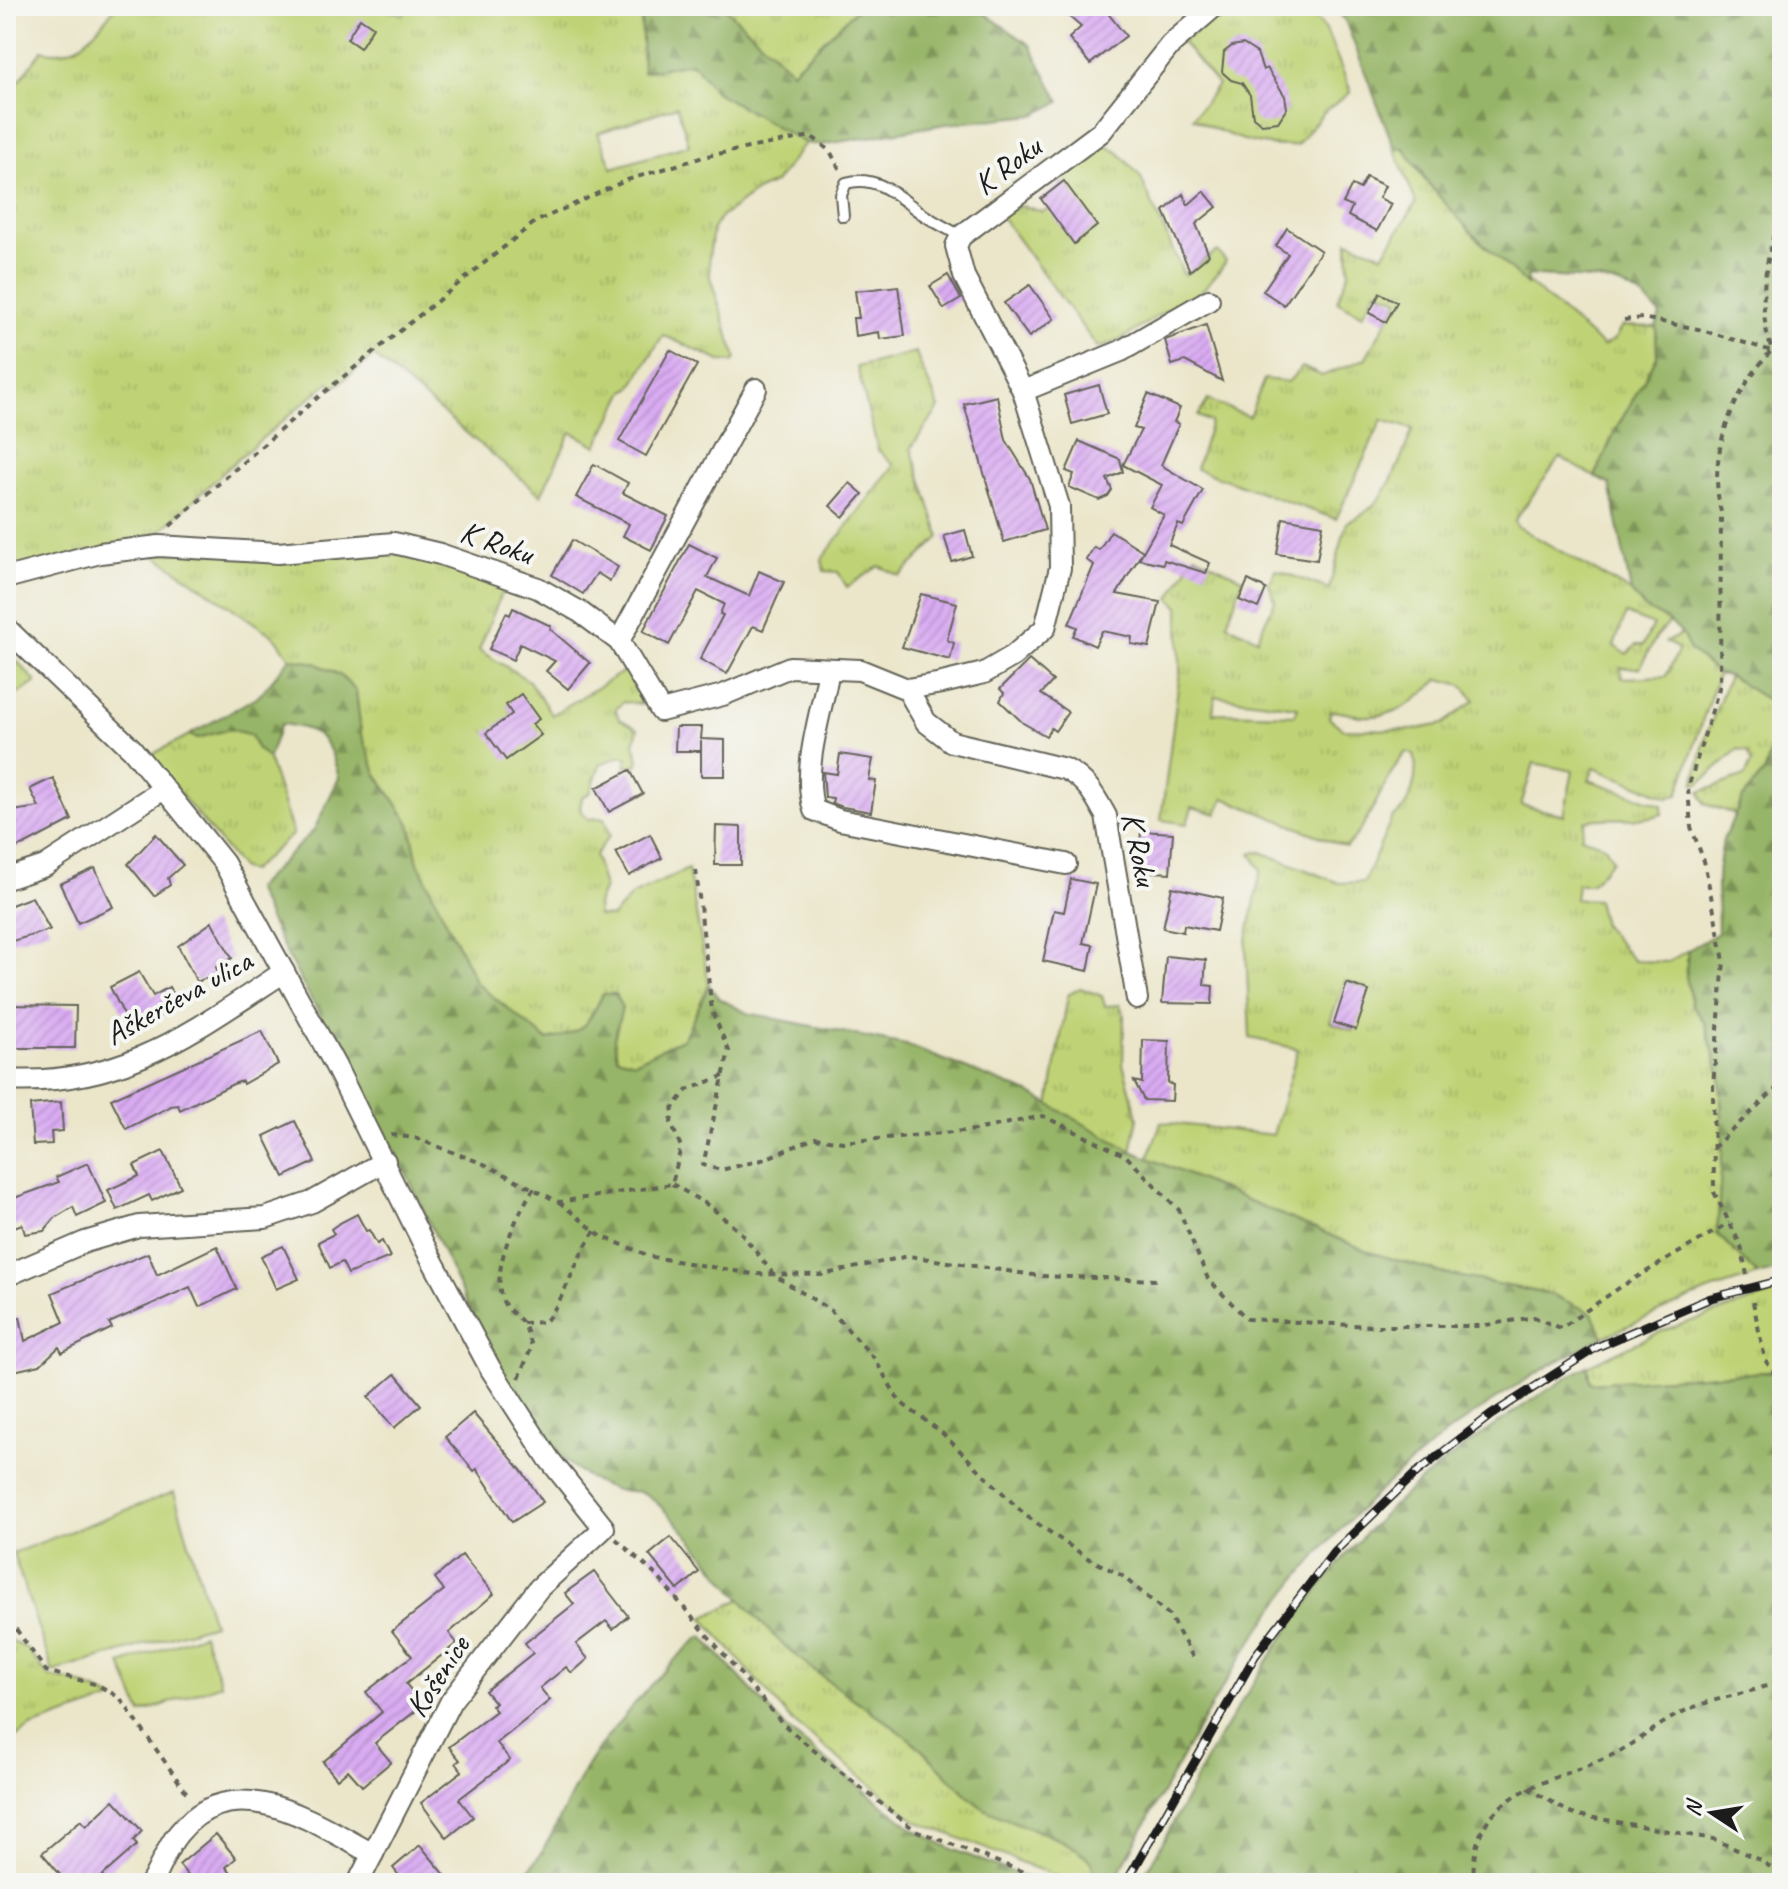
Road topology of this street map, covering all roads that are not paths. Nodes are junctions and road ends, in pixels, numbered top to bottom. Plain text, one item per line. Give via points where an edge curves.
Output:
1 (1215, 6) edge
2 (843, 216) dead end
3 (961, 236) junction
4 (1209, 300) dead end
5 (756, 389) dead end
6 (1023, 391) junction
7 (6, 578) edge
8 (6, 628) edge
9 (619, 641) junction
10 (829, 669) junction
11 (907, 689) junction
12 (162, 790) junction
13 (1066, 864) dead end
14 (6, 879) edge
15 (284, 972) junction
16 (1137, 999) dead end
17 (6, 1080) edge
18 (385, 1161) junction
19 (6, 1276) edge
20 (373, 1854) junction
21 (151, 1883) edge
22 (358, 1883) edge

1 - 3 street, K Roku via 1171,44 1101,132
2 - 3 lane via 846,183 860,178 887,187
3 - 6 street, K Roku via 956,246 964,276
4 - 6 street via 1121,351
5 - 9 street
6 - 11 street, K Roku via 1059,506 1060,568 1045,628 984,673
7 - 9 street, K Roku via 100,553 159,546 278,553 394,543 538,588
8 - 12 street via 132,749
9 - 10 street, K Roku via 661,711 723,695 790,667
10 - 11 street, K Roku via 860,670
10 - 13 street via 810,772 814,810 840,820
11 - 16 street, K Roku via 926,722 952,742 1065,769 1082,777 1092,790 1106,816
12 - 14 street via 45,866
12 - 15 street via 224,863
15 - 17 street, Aškerčeva ulica via 181,1037 98,1074 47,1082
15 - 18 street
18 - 19 street via 312,1202 265,1218 139,1226 85,1242
18 - 20 street, Košenice via 490,1368 549,1459 604,1528 539,1588 451,1701
20 - 21 street via 292,1810 246,1800 210,1809 178,1833
20 - 22 street, Košenice

